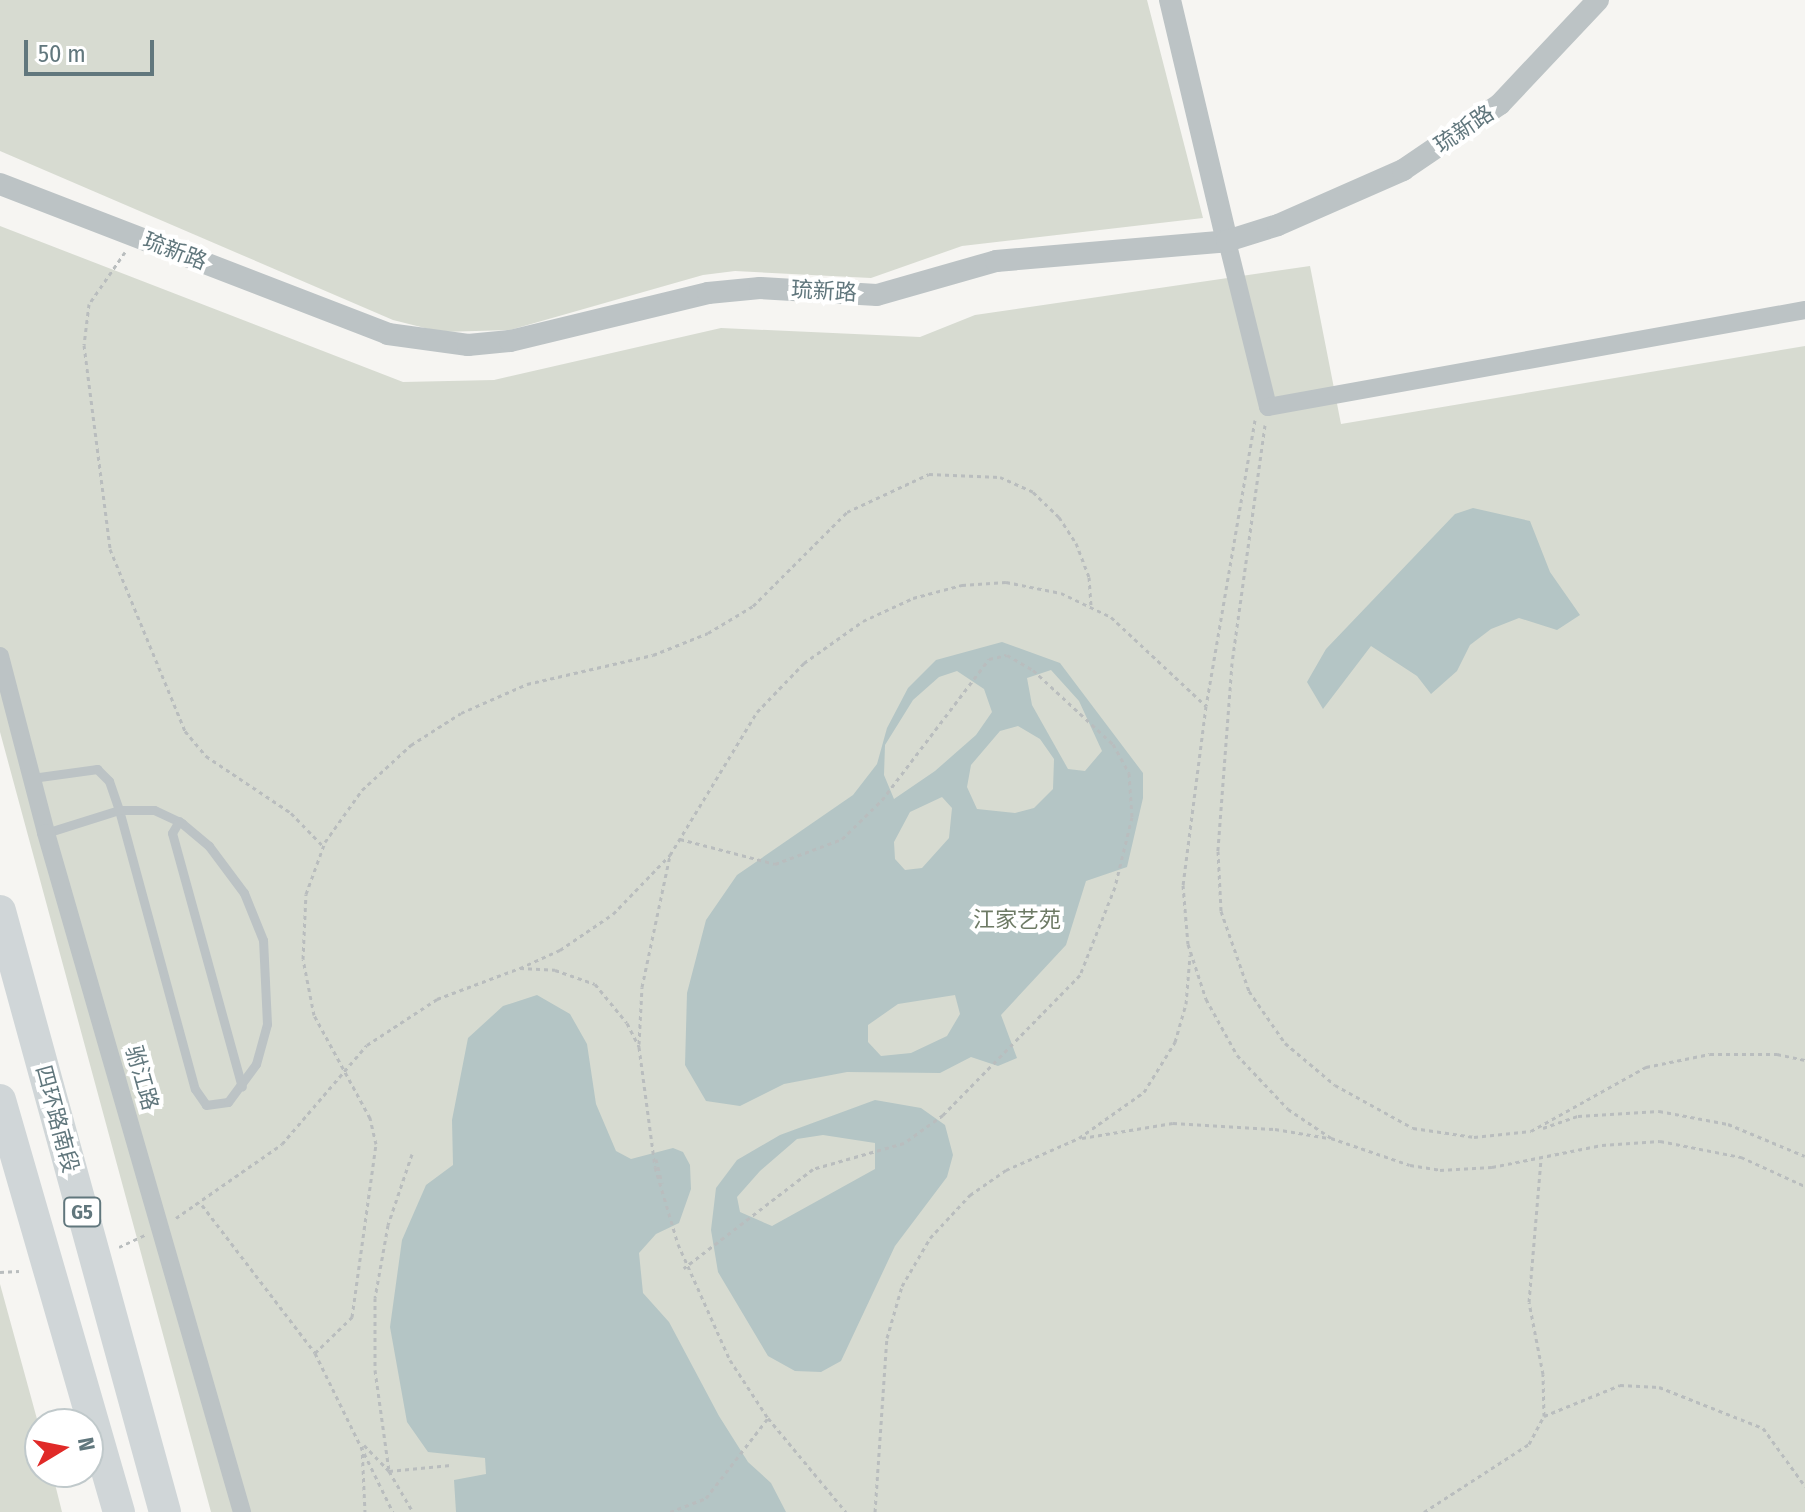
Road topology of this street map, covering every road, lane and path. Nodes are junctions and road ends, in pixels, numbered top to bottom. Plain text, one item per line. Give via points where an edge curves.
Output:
1 (1170, 0) edge
2 (1598, 0) edge
3 (0, 184) edge
4 (136, 236) junction
5 (1227, 241) junction
6 (1805, 310) edge
7 (1268, 407) junction
8 (1091, 608) junction
9 (0, 656) edge
10 (1206, 706) junction
11 (32, 778) junction
12 (119, 810) junction
13 (179, 821) junction
14 (46, 833) junction
15 (680, 839) junction
16 (323, 846) junction
17 (670, 855) junction
18 (0, 911) edge
19 (1190, 951) junction
20 (520, 968) junction
21 (639, 1047) junction
22 (1805, 1060) edge
23 (344, 1071) junction
24 (242, 1087) junction
25 (0, 1100) edge
26 (1531, 1131) junction
27 (1079, 1138) junction
28 (1331, 1138) junction
29 (412, 1154) dead end
30 (1805, 1156) edge
31 (1541, 1158) junction
32 (1805, 1186) edge
33 (201, 1204) junction
34 (160, 1227) junction
35 (119, 1247) dead end
36 (684, 1268) junction
37 (19, 1271) dead end
38 (0, 1272) edge
39 (315, 1353) junction
40 (1544, 1416) junction
41 (768, 1418) junction
42 (361, 1442) junction
43 (451, 1465) dead end
44 (389, 1471) junction
45 (1805, 1486) edge
46 (119, 1512) edge
47 (165, 1512) edge
48 (242, 1512) edge
49 (365, 1512) edge
50 (393, 1512) edge
51 (413, 1512) edge
52 (670, 1512) edge
53 (846, 1512) edge
54 (875, 1512) edge
55 (1424, 1512) edge

1 - 5 street
2 - 5 street, 琉新路 via 1500,104 1403,170 1278,225
3 - 4 street, 琉新路
4 - 5 street, 琉新路 via 388,334 468,345 510,341 735,289 877,295 996,261
4 - 16 path via 89,304 84,345 110,549 185,731 206,756 291,813
5 - 7 street
6 - 7 street
7 - 10 path via 1257,407
7 - 26 path via 1232,663 1218,851 1221,911 1249,991 1285,1043 1335,1085 1413,1128 1474,1137
8 - 10 path via 1111,617
8 - 15 path via 1061,593 1006,582 962,585 913,598 863,621 804,663 757,712
8 - 16 path via 1089,577 1076,543 1033,492 1000,477 929,474 847,512 753,606 708,633 653,655 527,684 461,713 411,745 362,790
9 - 11 street, 驸江路
10 - 19 path via 1183,885
11 - 12 lane via 97,769 109,781
11 - 14 street, 驸江路
12 - 13 lane via 154,810
12 - 14 lane
12 - 24 lane via 195,1089 206,1105 228,1102
13 - 24 lane via 172,833
13 - 24 lane via 226,866 263,940 267,1024
14 - 34 street, 驸江路
15 - 17 path
15 - 36 path via 775,864 842,839 882,800 989,659 1007,655 1033,670 1113,744 1129,773 1132,817 1115,887 1080,975 943,1115 904,1143 813,1169
16 - 23 path via 306,894 303,959 314,1015
17 - 20 path via 613,914 560,950
17 - 21 path via 642,987
18 - 47 highway, 四环路南段 / G5
19 - 27 path via 1186,1004 1175,1042 1144,1092
19 - 28 path via 1206,999 1237,1055 1288,1109
20 - 21 path via 555,970 595,984
20 - 23 path via 437,999 367,1045
21 - 36 path via 650,1136
22 - 26 path via 1777,1054 1710,1054 1646,1067
23 - 33 path via 282,1144
23 - 39 path via 370,1118 376,1144 352,1317
25 - 46 highway, G5
26 - 30 path via 1578,1116 1659,1111 1728,1124
27 - 28 path via 1173,1123
27 - 54 path via 1006,1170 970,1195 930,1238 902,1286 887,1338
28 - 31 path via 1374,1155 1440,1170
29 - 44 path via 388,1225 375,1298 375,1370
31 - 32 path via 1602,1145 1660,1141 1741,1157
31 - 40 path via 1529,1302 1543,1374
33 - 34 path
33 - 39 path
34 - 35 path
34 - 48 street, 驸江路
36 - 41 path via 730,1360
37 - 38 path
39 - 42 path
40 - 45 path via 1620,1385 1659,1387 1763,1428
40 - 55 path via 1529,1444
41 - 52 path via 706,1498
41 - 53 path
42 - 44 path
42 - 49 path
42 - 50 path
43 - 44 path
44 - 51 path

